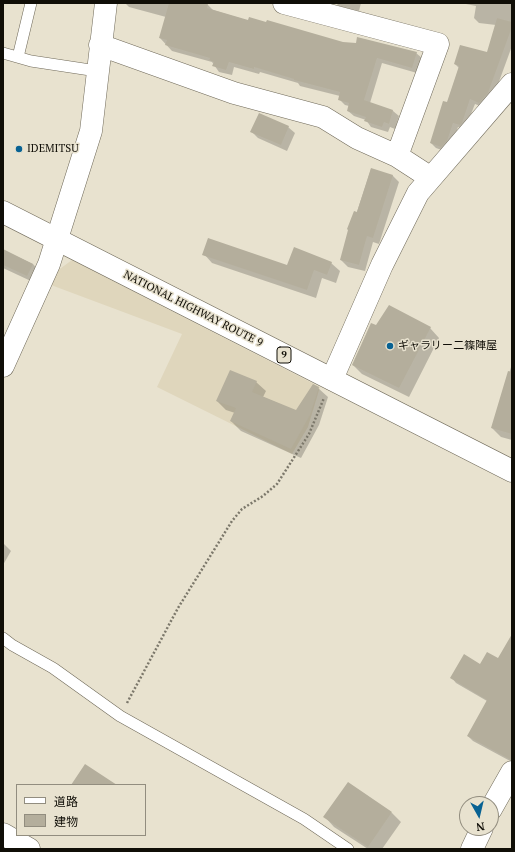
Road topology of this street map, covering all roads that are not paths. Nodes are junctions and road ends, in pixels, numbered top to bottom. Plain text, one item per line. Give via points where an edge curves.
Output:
1 (31, 3) edge
2 (106, 3) edge
3 (284, 3) edge
4 (100, 45) junction
5 (3, 53) edge
6 (18, 57) junction
7 (97, 71) junction
8 (512, 84) edge
9 (398, 156) junction
10 (431, 178) junction
11 (3, 212) edge
12 (57, 240) junction
13 (3, 366) edge
14 (332, 379) junction
15 (512, 471) edge
16 (3, 638) edge
17 (512, 772) edge
18 (498, 796) edge
19 (3, 834) edge
20 (478, 836) edge
21 (29, 849) edge
22 (348, 849) edge
23 (472, 849) edge

1 - 6 lane
2 - 4 main road
3 - 9 main road via 438,44
4 - 7 main road
4 - 9 main road via 234,93 324,117 357,138
5 - 6 lane
6 - 7 lane
7 - 12 main road via 90,131
8 - 10 main road
9 - 10 main road
10 - 14 main road via 418,193 401,226
11 - 12 main road, NATIONAL HIGHWAY ROUTE 9 / 9
12 - 13 main road via 49,264
12 - 14 main road, NATIONAL HIGHWAY ROUTE 9 / 9
14 - 15 main road, NATIONAL HIGHWAY ROUTE 9 / 9
16 - 22 lane via 54,668 120,716 304,819
17 - 18 main road
19 - 21 main road
20 - 23 main road

